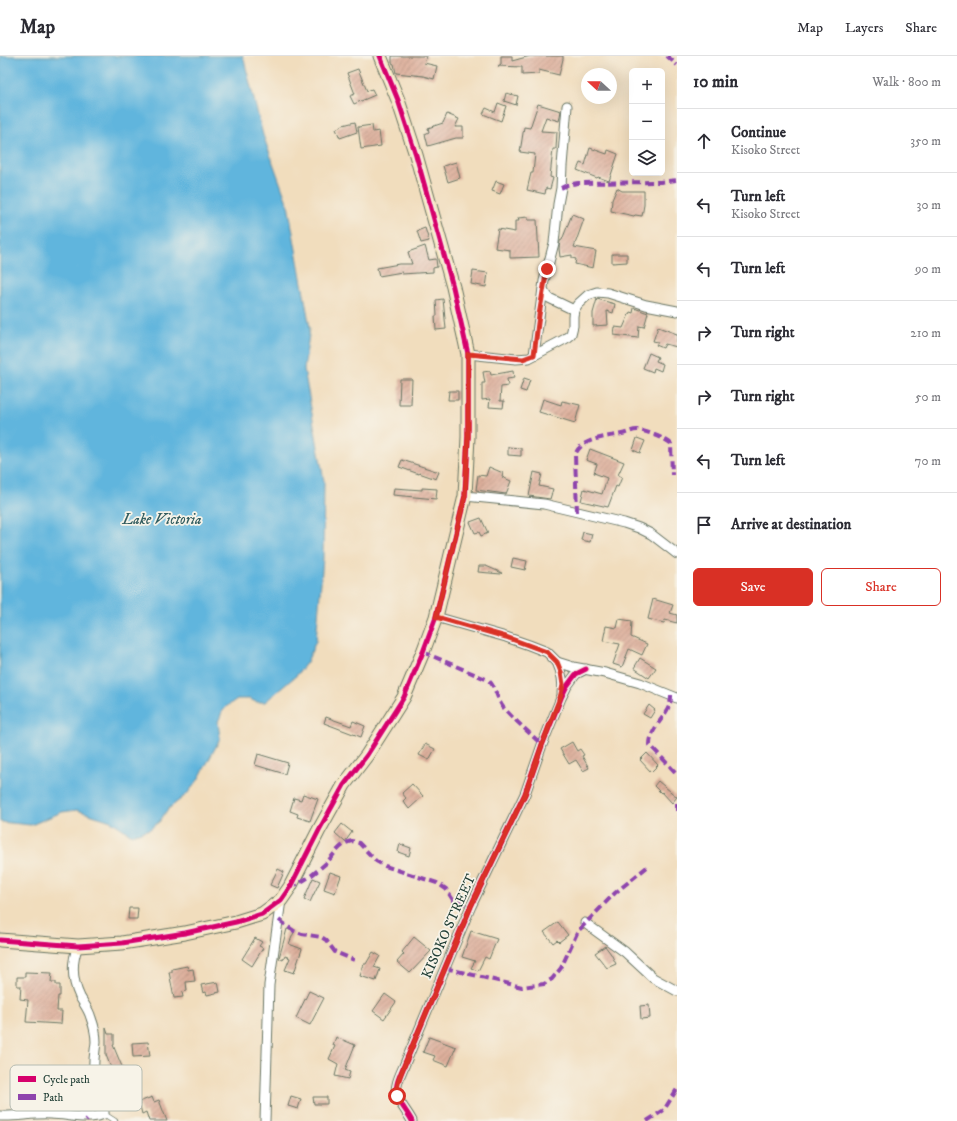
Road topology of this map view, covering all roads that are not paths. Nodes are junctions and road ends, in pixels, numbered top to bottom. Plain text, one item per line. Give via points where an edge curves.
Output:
1 (380, 56) edge
2 (567, 106) dead end
3 (543, 290) junction
4 (574, 310) junction
5 (677, 311) edge
6 (468, 354) junction
7 (534, 355) junction
8 (465, 496) junction
9 (677, 554) edge
10 (436, 617) junction
11 (557, 662) junction
12 (586, 669) junction
13 (560, 698) junction
14 (677, 698) edge
15 (281, 900) junction
16 (585, 923) dead end
17 (0, 940) edge
18 (78, 946) junction
19 (677, 991) edge
20 (94, 1065) edge
21 (104, 1111) edge
22 (104, 1114) junction
23 (0, 1116) edge
24 (115, 1121) edge
25 (265, 1121) edge
26 (412, 1121) edge

1 - 6 street via 416,155 453,286
2 - 3 street via 554,243
3 - 4 street via 549,298
3 - 7 street
4 - 5 street via 588,296 597,292
4 - 7 street via 573,326 566,339
6 - 7 street via 523,359
6 - 8 street
8 - 9 street via 544,504 624,523 651,534
8 - 10 street
10 - 11 street via 535,647 547,652
10 - 15 street via 404,697 367,755 344,785
11 - 12 street
11 - 13 street, KISOKO STREET via 563,685
12 - 13 street, KISOKO STREET via 576,674
12 - 14 street via 640,683
13 - 26 street, KISOKO STREET via 525,794 471,906 398,1080 397,1096
15 - 18 street via 262,914 236,922 122,943
15 - 25 street via 269,985
16 - 19 street via 625,952 653,978
17 - 18 street
18 - 20 street via 73,969 75,983 95,1031
21 - 22 street
22 - 23 street via 91,1120 50,1114
22 - 24 lane

